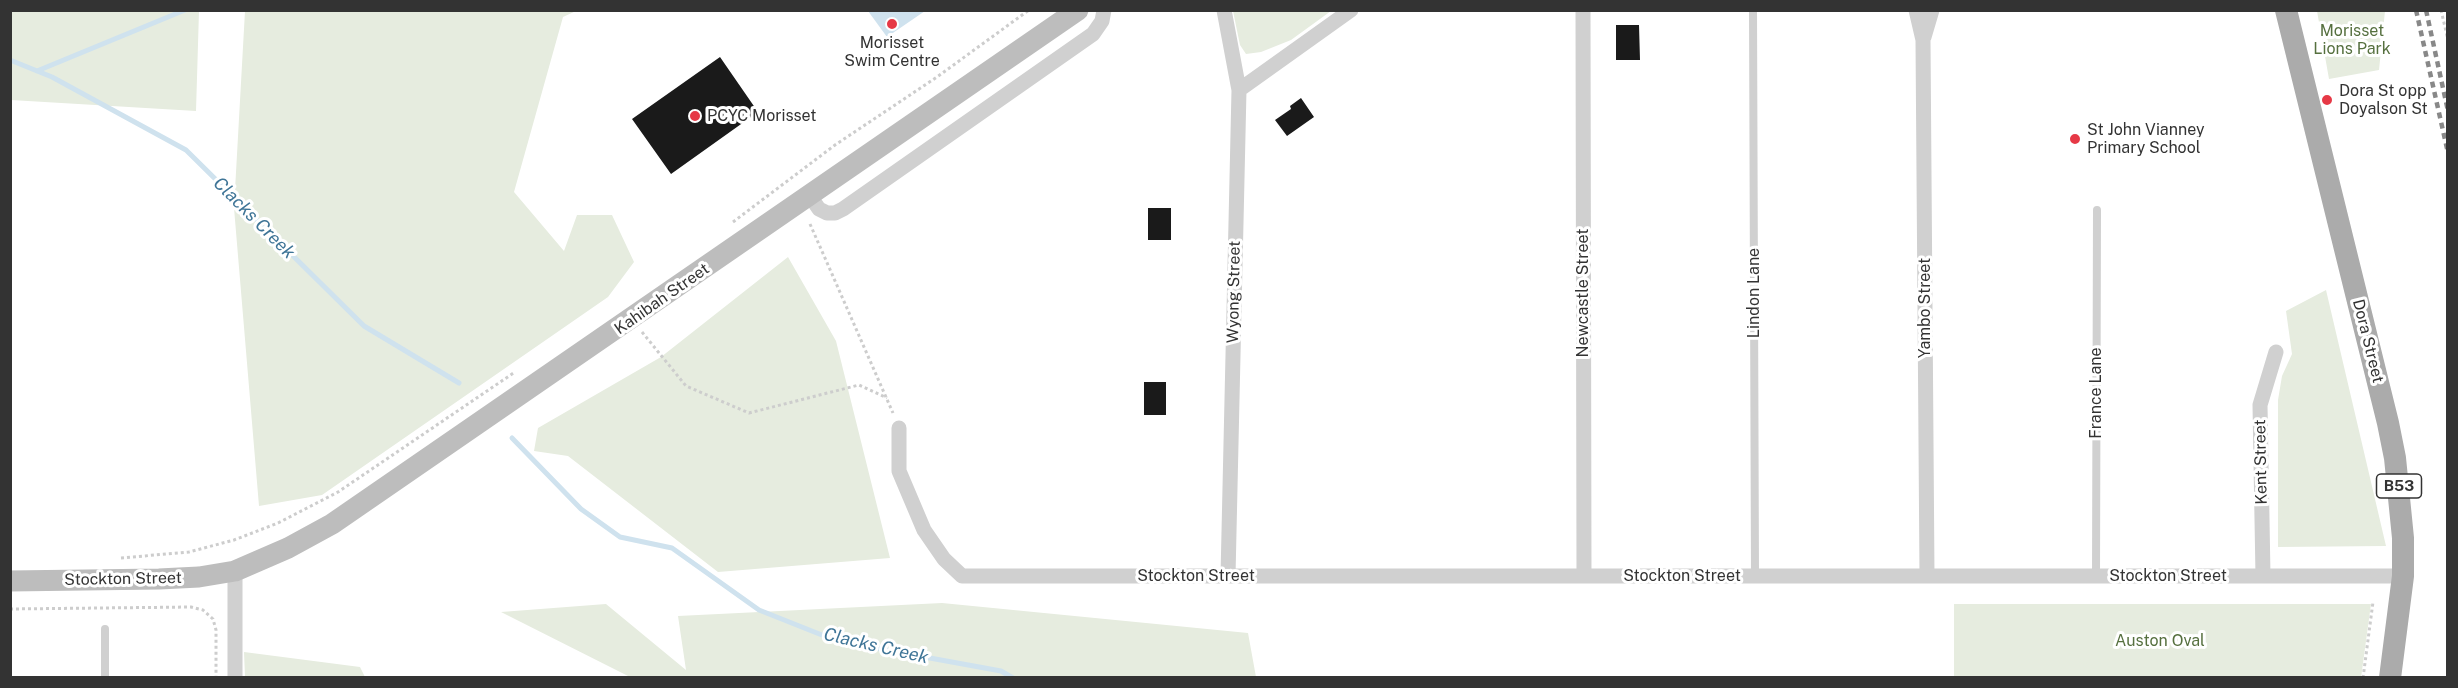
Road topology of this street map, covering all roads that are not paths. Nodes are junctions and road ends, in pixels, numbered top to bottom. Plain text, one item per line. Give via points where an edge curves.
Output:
1 (1078, 10) edge
2 (1104, 10) edge
3 (1224, 10) edge
4 (1351, 10) edge
5 (1583, 10) edge
6 (1753, 10) edge
7 (1916, 10) edge
8 (1932, 10) edge
9 (2286, 10) edge
10 (1923, 40) junction
11 (1239, 90) junction
12 (805, 200) junction
13 (2097, 210) dead end
14 (2276, 352) dead end
15 (899, 428) road end
16 (236, 571) junction
17 (1228, 576) junction
18 (1584, 576) junction
19 (1755, 576) junction
20 (1927, 576) junction
21 (2096, 576) junction
22 (2263, 576) junction
23 (2403, 576) junction
24 (10, 581) edge
25 (105, 629) dead end
26 (105, 678) edge
27 (235, 678) edge
28 (2390, 678) edge

1 - 12 street, Kahibah Street
2 - 12 street via 1093,34 843,209 827,213
3 - 11 street, Wyong Street
4 - 11 street
5 - 18 street, Newcastle Street
6 - 19 lane, Lindon Lane
7 - 10 street, Yambo Street
8 - 10 street, Yambo Street
9 - 23 main road, Dora Street / B53 via 2388,423 2400,496
10 - 20 street, Yambo Street
11 - 17 street, Wyong Street
12 - 16 street, Kahibah Street via 333,524
13 - 21 lane, France Lane
14 - 22 street, Kent Street via 2260,405
15 - 17 street, Stockton Street via 898,471 924,530 944,559 962,576
16 - 24 street, Stockton Street via 159,579
16 - 27 street
17 - 18 street, Stockton Street
18 - 19 street, Stockton Street
19 - 20 street, Stockton Street
20 - 21 street, Stockton Street
21 - 22 street, Stockton Street
22 - 23 street, Stockton Street
23 - 28 main road, Dora Street / B53
25 - 26 lane

